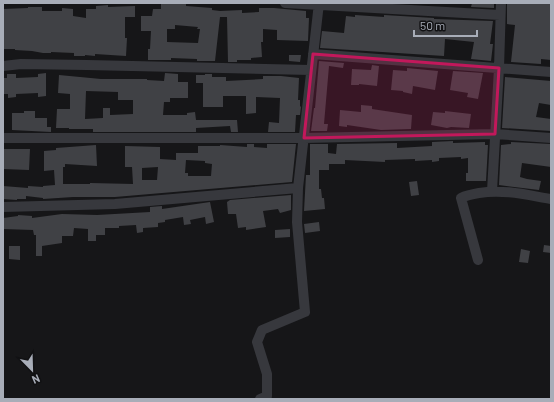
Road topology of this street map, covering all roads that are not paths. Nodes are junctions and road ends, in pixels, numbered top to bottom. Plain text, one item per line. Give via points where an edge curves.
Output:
1 (285, 3) edge
2 (500, 3) edge
3 (319, 4) edge
4 (500, 15) junction
5 (313, 54) junction
6 (3, 66) edge
7 (499, 68) junction
8 (311, 70) junction
9 (551, 72) edge
10 (495, 134) junction
11 (3, 138) edge
12 (304, 138) junction
13 (551, 138) edge
14 (298, 188) junction
15 (492, 191) junction
16 (551, 199) edge
17 (3, 208) edge
18 (478, 260) dead end
19 (260, 399) edge

1 - 3 street
2 - 4 street
3 - 4 street
3 - 5 street
4 - 7 street
5 - 7 street
5 - 8 street
6 - 8 street via 21,64
7 - 9 street
7 - 10 street
8 - 12 street
10 - 12 street
10 - 13 street
10 - 15 street
11 - 12 street
12 - 14 street
14 - 17 street via 115,204
14 - 19 street via 297,222 305,312 262,330 256,342 267,374 267,396
15 - 16 street via 517,192
15 - 18 street via 465,195 461,198

